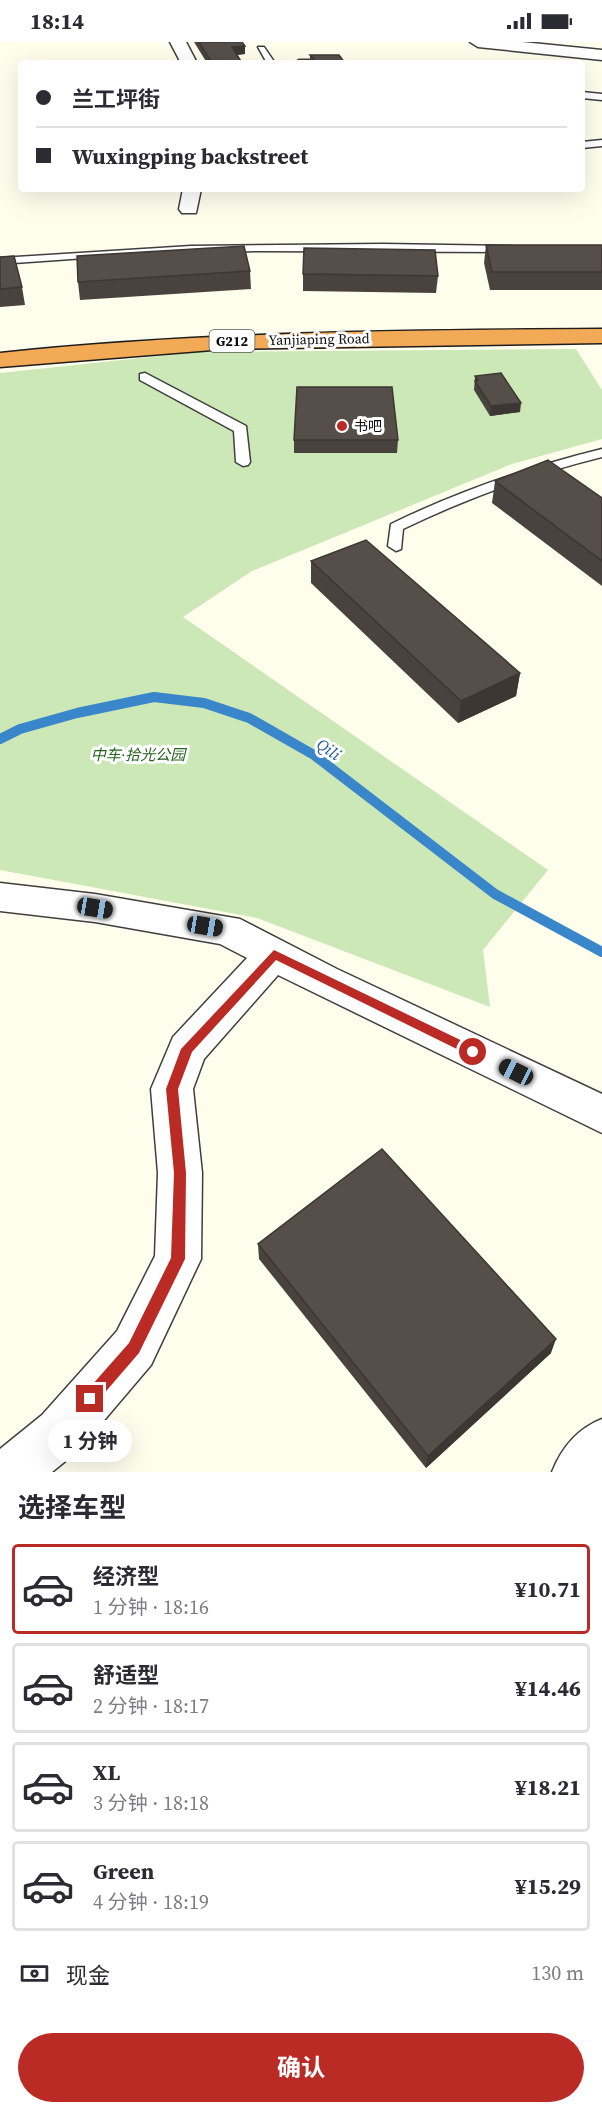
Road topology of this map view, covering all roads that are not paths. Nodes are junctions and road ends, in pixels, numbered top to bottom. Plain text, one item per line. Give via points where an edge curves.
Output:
1 (178, 42) edge
2 (478, 42) edge
3 (543, 45) edge
4 (261, 49) dead end
5 (602, 55) edge
6 (187, 60) edge
7 (269, 60) edge
8 (585, 94) edge
9 (602, 97) edge
10 (602, 143) edge
11 (585, 145) edge
12 (192, 192) edge
13 (189, 209) dead end
14 (521, 249) edge
15 (0, 261) edge
16 (602, 319) edge
17 (602, 336) edge
18 (0, 344) edge
19 (0, 360) edge
20 (145, 377) dead end
21 (602, 453) edge
22 (243, 462) dead end
23 (396, 546) dead end
24 (0, 897) edge
25 (274, 954) junction
26 (602, 1114) edge
27 (12, 1472) edge

1 - 6 street
2 - 3 street
3 - 5 street
4 - 7 lane
8 - 9 lane
10 - 11 lane
12 - 13 street
14 - 15 lane via 268,247
16 - 18 highway, Yanjiaping Road / G212 via 244,324 154,328
17 - 19 highway, Yanjiaping Road / G212 via 256,340 156,344
20 - 22 lane via 241,429
21 - 23 lane via 553,464 433,508 396,527
24 - 25 street via 226,930
25 - 26 street
25 - 27 street via 187,1049 172,1089 180,1173 178,1259 134,1348 60,1433

